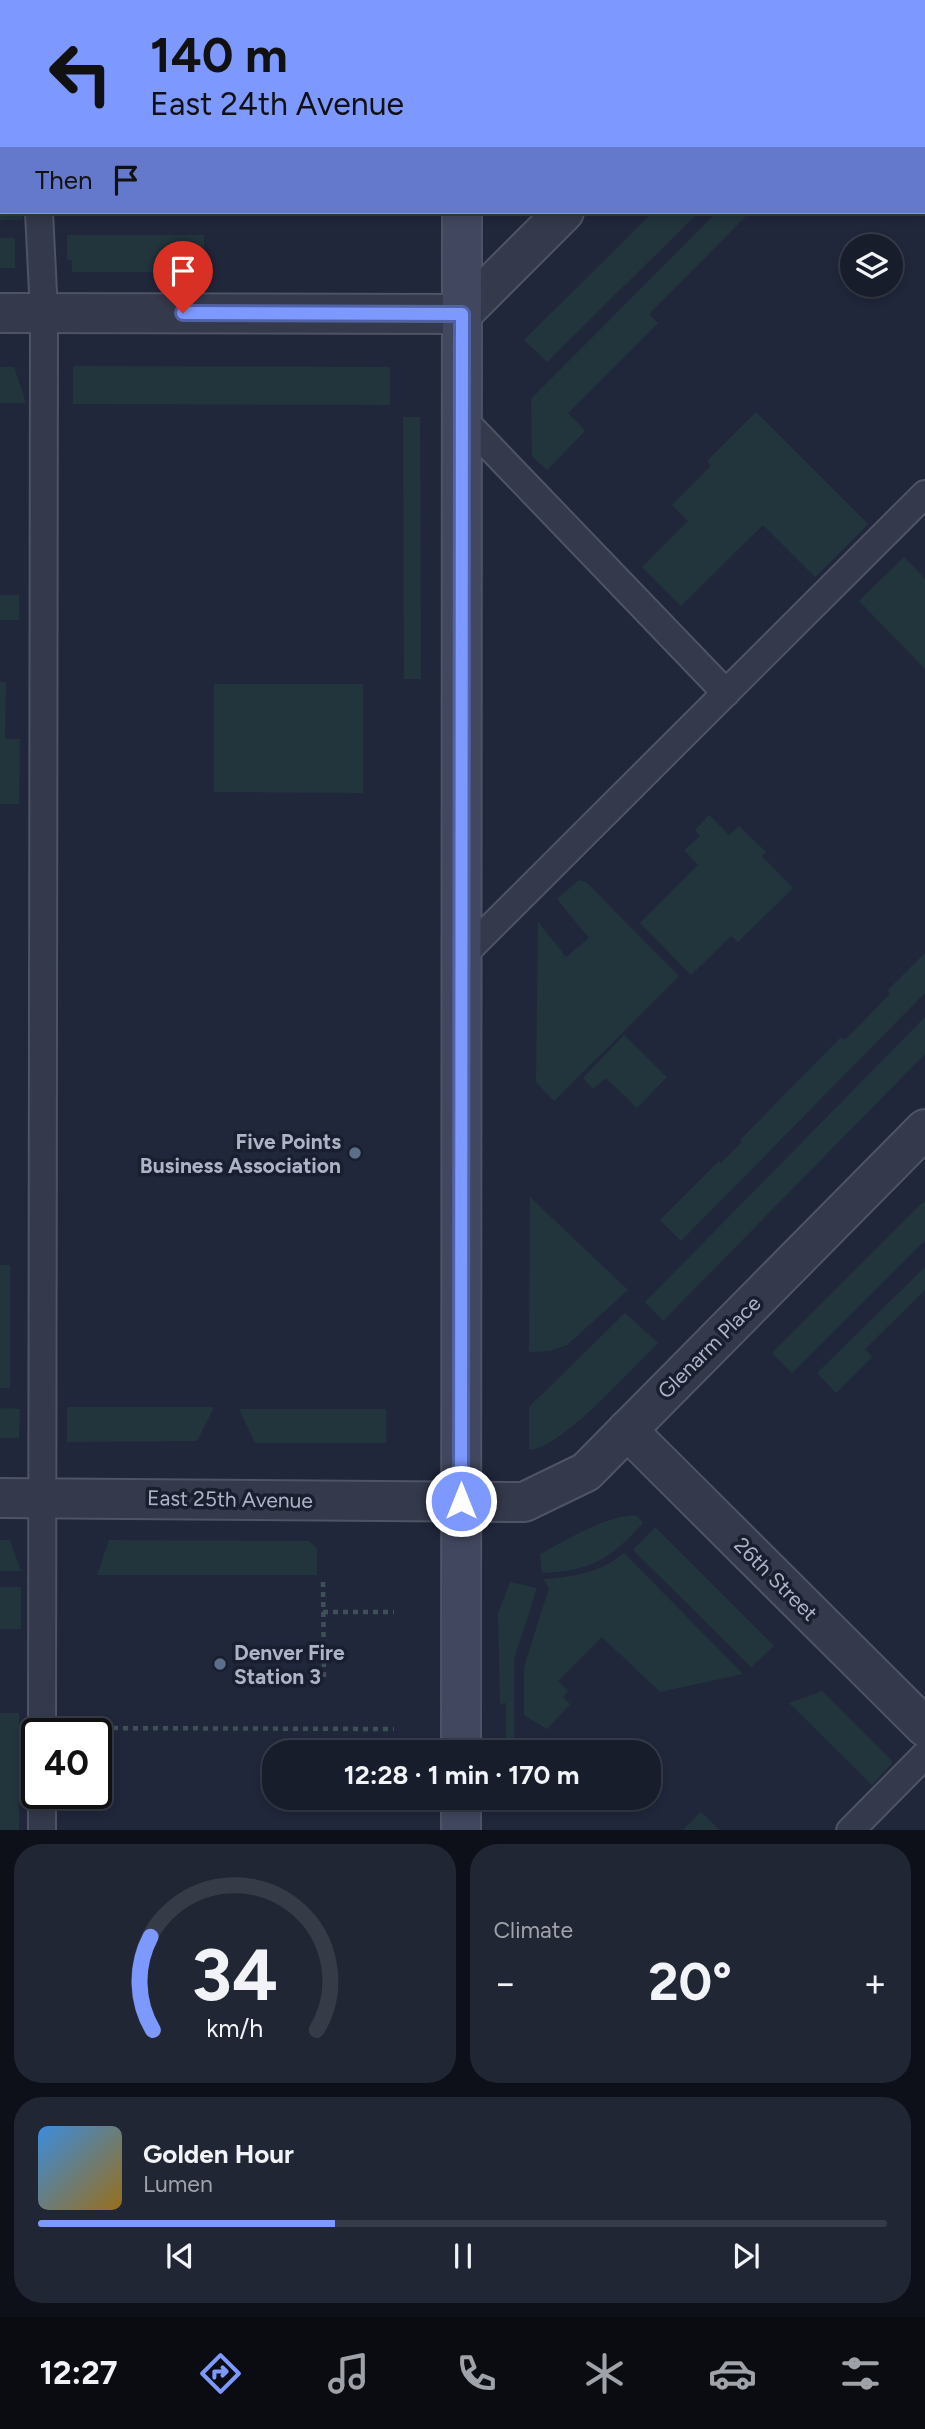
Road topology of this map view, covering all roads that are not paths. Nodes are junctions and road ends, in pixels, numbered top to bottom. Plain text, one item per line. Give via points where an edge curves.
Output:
1 (40, 214) edge
2 (462, 214) edge
3 (562, 214) edge
4 (0, 313) edge
5 (44, 313) junction
6 (462, 314) junction
7 (462, 418) junction
8 (925, 494) edge
9 (726, 693) junction
10 (462, 956) junction
11 (925, 1129) edge
12 (627, 1430) junction
13 (0, 1498) edge
14 (42, 1498) junction
15 (461, 1501) junction
16 (42, 1718) edge
17 (925, 1727) edge
18 (461, 1740) edge
19 (925, 1755) edge
20 (42, 1809) edge
21 (461, 1810) edge
22 (42, 1830) edge
23 (461, 1830) edge
24 (850, 1830) edge

1 - 5 lane
2 - 6 street
3 - 6 street
4 - 5 street
5 - 6 street
5 - 14 lane
6 - 7 street
7 - 9 lane
7 - 10 street
8 - 9 lane
9 - 10 lane
10 - 15 street
11 - 12 street, Glenarm Place
12 - 15 street, Glenarm Place via 586,1472 524,1502
12 - 17 street, 26th Street
13 - 14 street, East 25th Avenue
14 - 15 street, East 25th Avenue
14 - 16 lane
15 - 18 street
19 - 24 lane
20 - 22 lane
21 - 23 street

